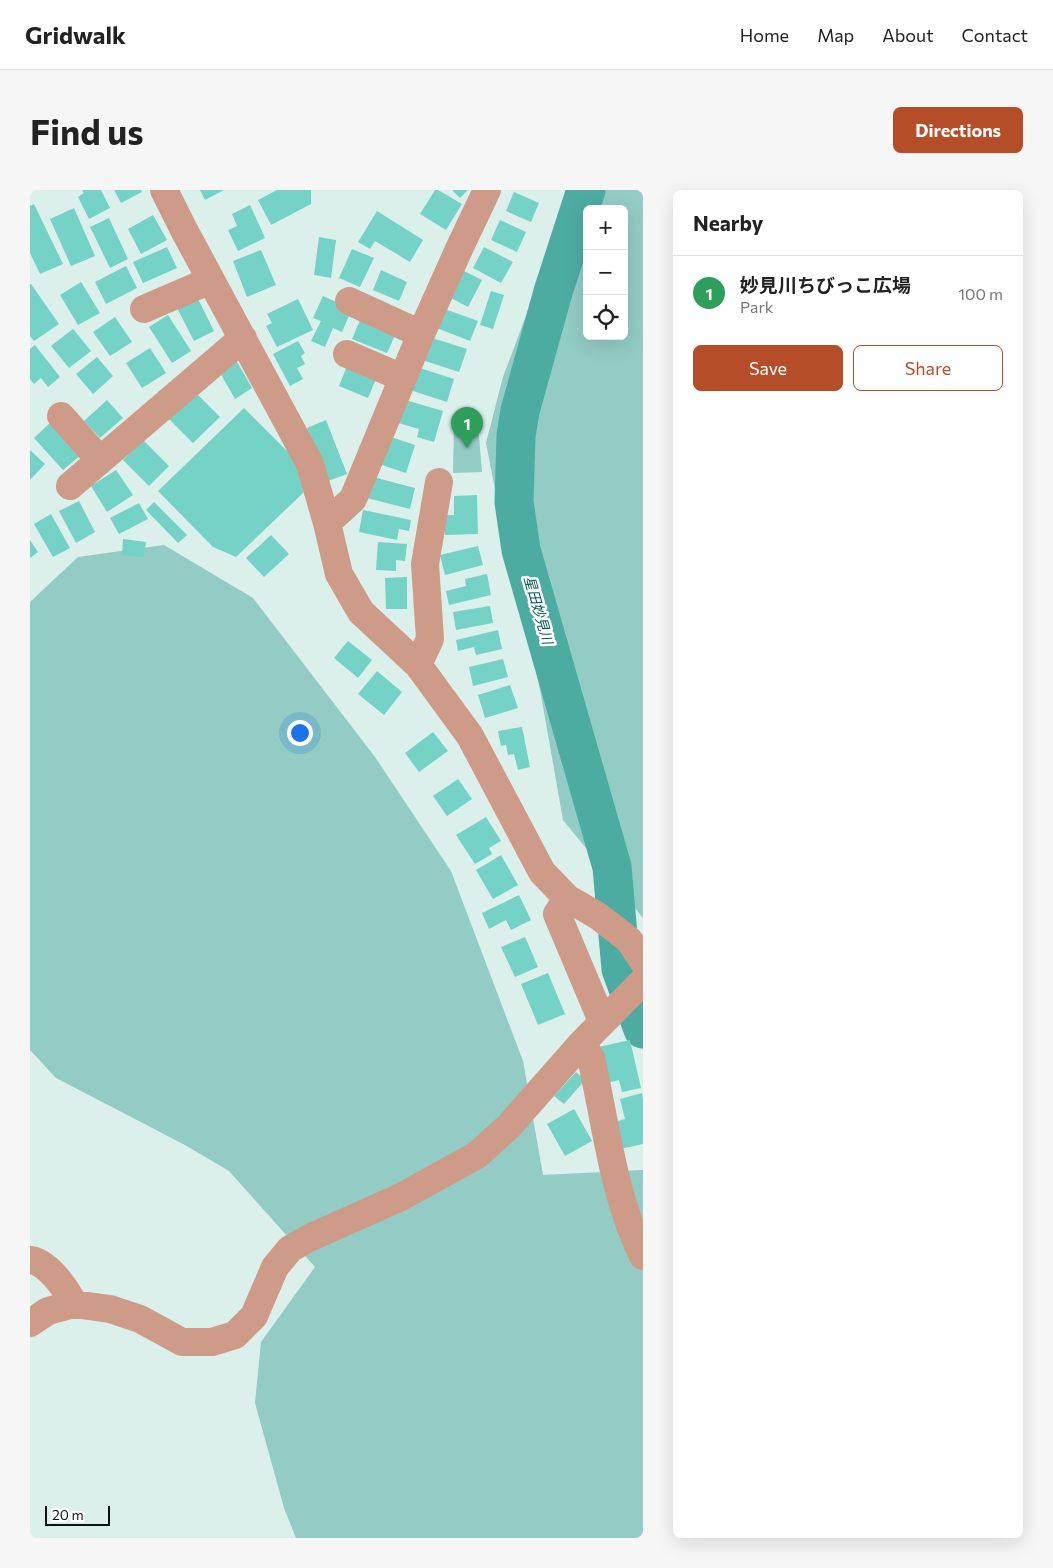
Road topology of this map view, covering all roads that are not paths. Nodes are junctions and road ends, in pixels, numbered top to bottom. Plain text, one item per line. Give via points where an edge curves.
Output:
1 (164, 190) edge
2 (487, 190) edge
3 (211, 280) junction
4 (349, 301) dead end
5 (144, 309) dead end
6 (421, 334) junction
7 (243, 338) junction
8 (347, 354) dead end
9 (403, 378) junction
10 (61, 416) dead end
11 (100, 460) junction
12 (440, 482) dead end
13 (70, 486) dead end
14 (327, 522) junction
15 (418, 665) junction
16 (567, 898) junction
17 (638, 967) edge
18 (609, 1014) junction
19 (582, 1043) junction
20 (643, 1256) edge
21 (30, 1260) edge
22 (74, 1304) junction
23 (30, 1323) edge

1 - 3 street
2 - 6 street
3 - 5 street
3 - 7 street
4 - 6 street
6 - 9 street
7 - 11 street
7 - 14 street via 310,464
8 - 9 street
9 - 14 street via 353,499
10 - 11 street
11 - 13 street
12 - 15 street via 425,564 430,639
14 - 15 street via 339,574 361,612
15 - 16 street via 470,736 542,872
16 - 17 street via 598,916
16 - 18 street via 557,914
17 - 18 street
18 - 19 street
19 - 20 street via 591,1058 615,1176 631,1232
19 - 22 street via 508,1127 477,1155 290,1249 275,1267 254,1316 235,1335 212,1342 182,1342 140,1319 110,1308
21 - 22 street via 37,1261 56,1277
22 - 23 street via 48,1311

